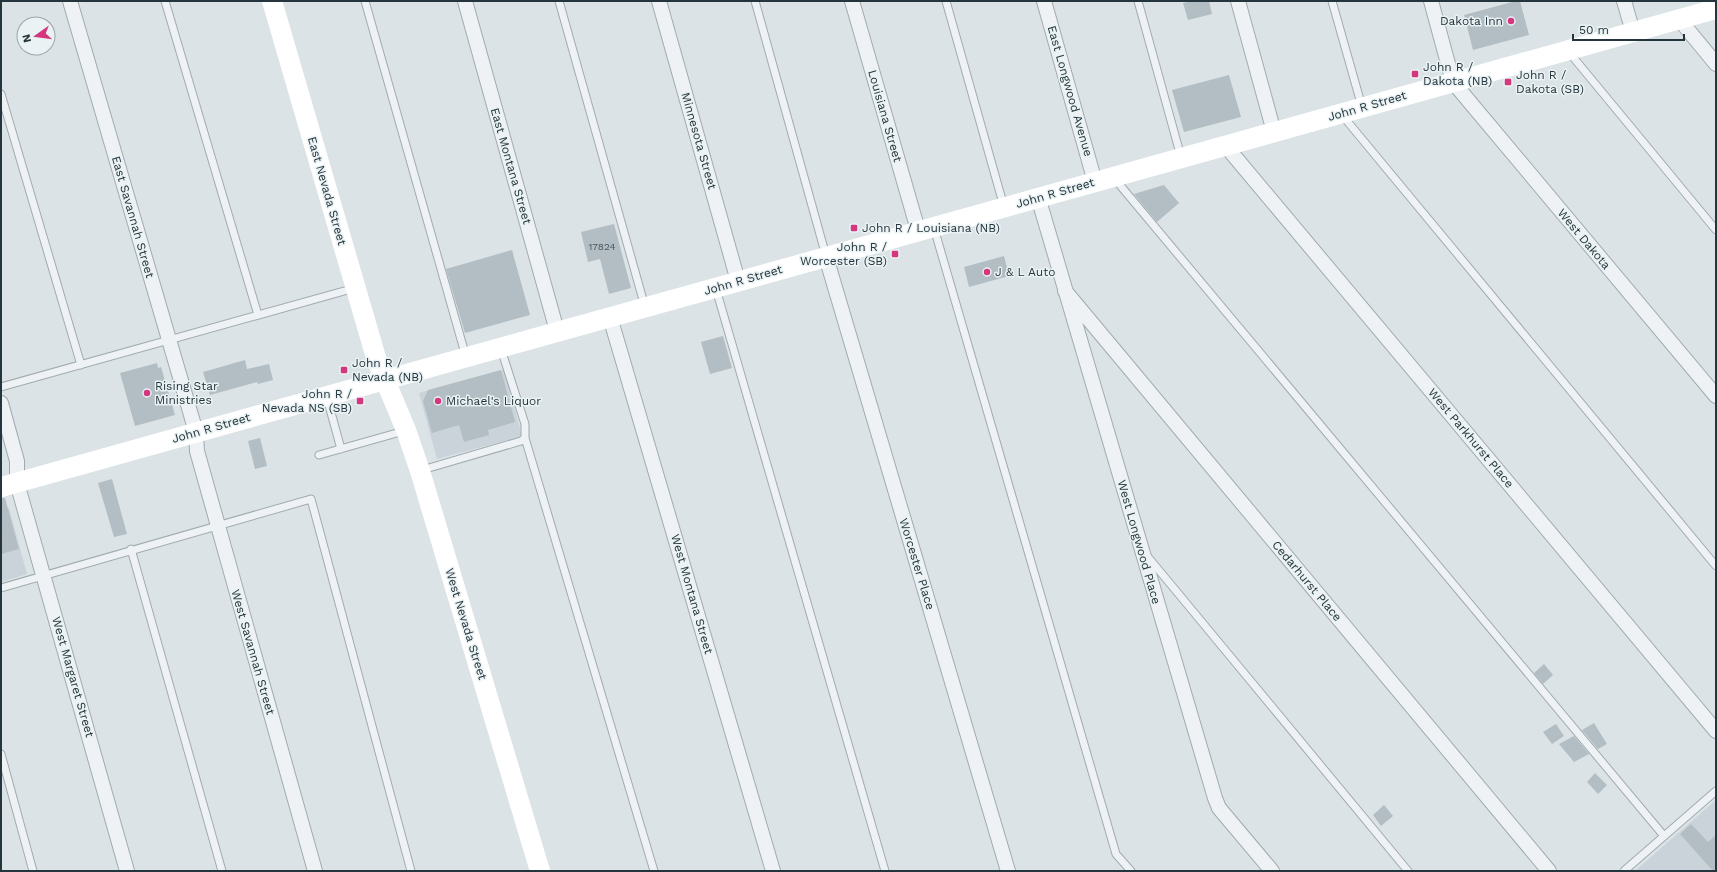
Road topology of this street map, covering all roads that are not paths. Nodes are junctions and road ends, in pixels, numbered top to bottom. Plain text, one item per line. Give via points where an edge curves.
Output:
1 (70, 1) edge
2 (165, 1) edge
3 (272, 1) edge
4 (366, 1) edge
5 (465, 1) edge
6 (559, 1) edge
7 (659, 1) edge
8 (755, 1) edge
9 (852, 1) edge
10 (946, 1) edge
11 (1044, 1) edge
12 (1138, 1) edge
13 (1238, 1) edge
14 (1332, 1) edge
15 (1431, 1) edge
16 (1624, 1) edge
17 (1715, 1) edge
18 (1716, 5) edge
19 (1716, 9) edge
20 (1679, 19) junction
21 (1633, 32) junction
22 (1567, 50) junction
23 (1716, 64) edge
24 (1453, 82) junction
25 (1, 94) edge
26 (1362, 107) junction
27 (1340, 113) junction
28 (1274, 132) junction
29 (1225, 145) junction
30 (1181, 158) junction
31 (1104, 179) junction
32 (1038, 197) junction
33 (1004, 207) junction
34 (926, 228) junction
35 (1716, 230) edge
36 (826, 257) junction
37 (738, 281) junction
38 (715, 287) junction
39 (355, 288) junction
40 (1065, 291) junction
41 (645, 307) junction
42 (258, 315) junction
43 (610, 317) junction
44 (557, 331) junction
45 (169, 340) junction
46 (500, 347) junction
47 (466, 357) junction
48 (81, 365) junction
49 (384, 380) junction
50 (1, 387) edge
51 (326, 396) junction
52 (1716, 396) edge
53 (1, 403) edge
54 (406, 430) junction
55 (196, 432) junction
56 (525, 438) junction
57 (341, 449) junction
58 (319, 455) dead end
59 (420, 471) junction
60 (9, 485) edge
61 (218, 526) junction
62 (131, 549) junction
63 (1142, 549) junction
64 (1716, 566) edge
65 (44, 575) junction
66 (1, 588) edge
67 (1716, 731) edge
68 (1, 754) edge
69 (1716, 791) edge
70 (1664, 836) junction
71 (34, 871) edge
72 (127, 871) edge
73 (222, 871) edge
74 (314, 871) edge
75 (411, 871) edge
76 (540, 871) edge
77 (654, 871) edge
78 (773, 871) edge
79 (885, 871) edge
80 (1008, 871) edge
81 (1131, 871) edge
82 (1272, 871) edge
83 (1408, 871) edge
84 (1549, 871) edge
85 (1624, 871) edge

1 - 45 street, East Savannah Street
2 - 42 lane
3 - 39 main road, East Nevada Street
4 - 47 lane
5 - 44 street, East Montana Street
6 - 41 lane
7 - 37 street, Minnesota Street
8 - 36 lane
9 - 34 street, Louisiana Street
10 - 33 lane
11 - 31 street, East Longwood Avenue
12 - 30 lane
13 - 28 street
14 - 26 lane
15 - 24 street
16 - 21 street
17 - 18 lane
19 - 20 main road, John R Street
20 - 21 main road, John R Street
20 - 23 street
21 - 22 main road, John R Street
22 - 24 main road, John R Street
22 - 35 lane
24 - 26 main road, John R Street
24 - 52 street, West Dakota
25 - 48 lane
26 - 27 main road, John R Street
27 - 28 main road, John R Street
27 - 64 lane
28 - 29 main road, John R Street
29 - 30 main road, John R Street
29 - 67 street, West Parkhurst Place
30 - 31 main road, John R Street
31 - 32 main road, John R Street
31 - 70 lane
32 - 33 main road, John R Street
32 - 40 street, West Longwood Place
33 - 34 main road, John R Street
34 - 36 main road, John R Street
34 - 81 lane via 1116,854
36 - 37 main road, John R Street
36 - 80 street, Worcester Place
37 - 38 main road, John R Street
38 - 41 main road, John R Street
38 - 79 lane
39 - 42 lane
39 - 49 main road, East Nevada Street
40 - 63 street, West Longwood Place
40 - 84 street, Cedarhurst Place
41 - 43 main road, John R Street
42 - 45 lane
43 - 44 main road, John R Street
43 - 78 street, West Montana Street
44 - 46 main road, John R Street
45 - 48 lane
45 - 55 street, East Savannah Street
46 - 47 main road, John R Street
46 - 56 lane via 525,424
47 - 49 main road, John R Street
48 - 50 lane
49 - 51 main road, John R Street
49 - 54 main road, West Nevada Street
51 - 55 main road, John R Street
51 - 57 lane
53 - 60 street, West Margaret Street via 17,462
54 - 57 lane
54 - 59 main road, West Nevada Street
55 - 60 main road, John R Street
55 - 61 street, West Savannah Street via 197,451
56 - 59 lane
56 - 77 lane
57 - 58 lane
59 - 76 main road, West Nevada Street
60 - 65 street, West Margaret Street
61 - 62 lane
61 - 74 street, West Savannah Street
61 - 75 lane via 311,499
62 - 65 lane
62 - 73 lane
63 - 82 street, West Longwood Place via 1219,808
63 - 83 lane
65 - 66 lane
65 - 72 street, West Margaret Street
68 - 71 lane
69 - 70 lane
70 - 85 lane

